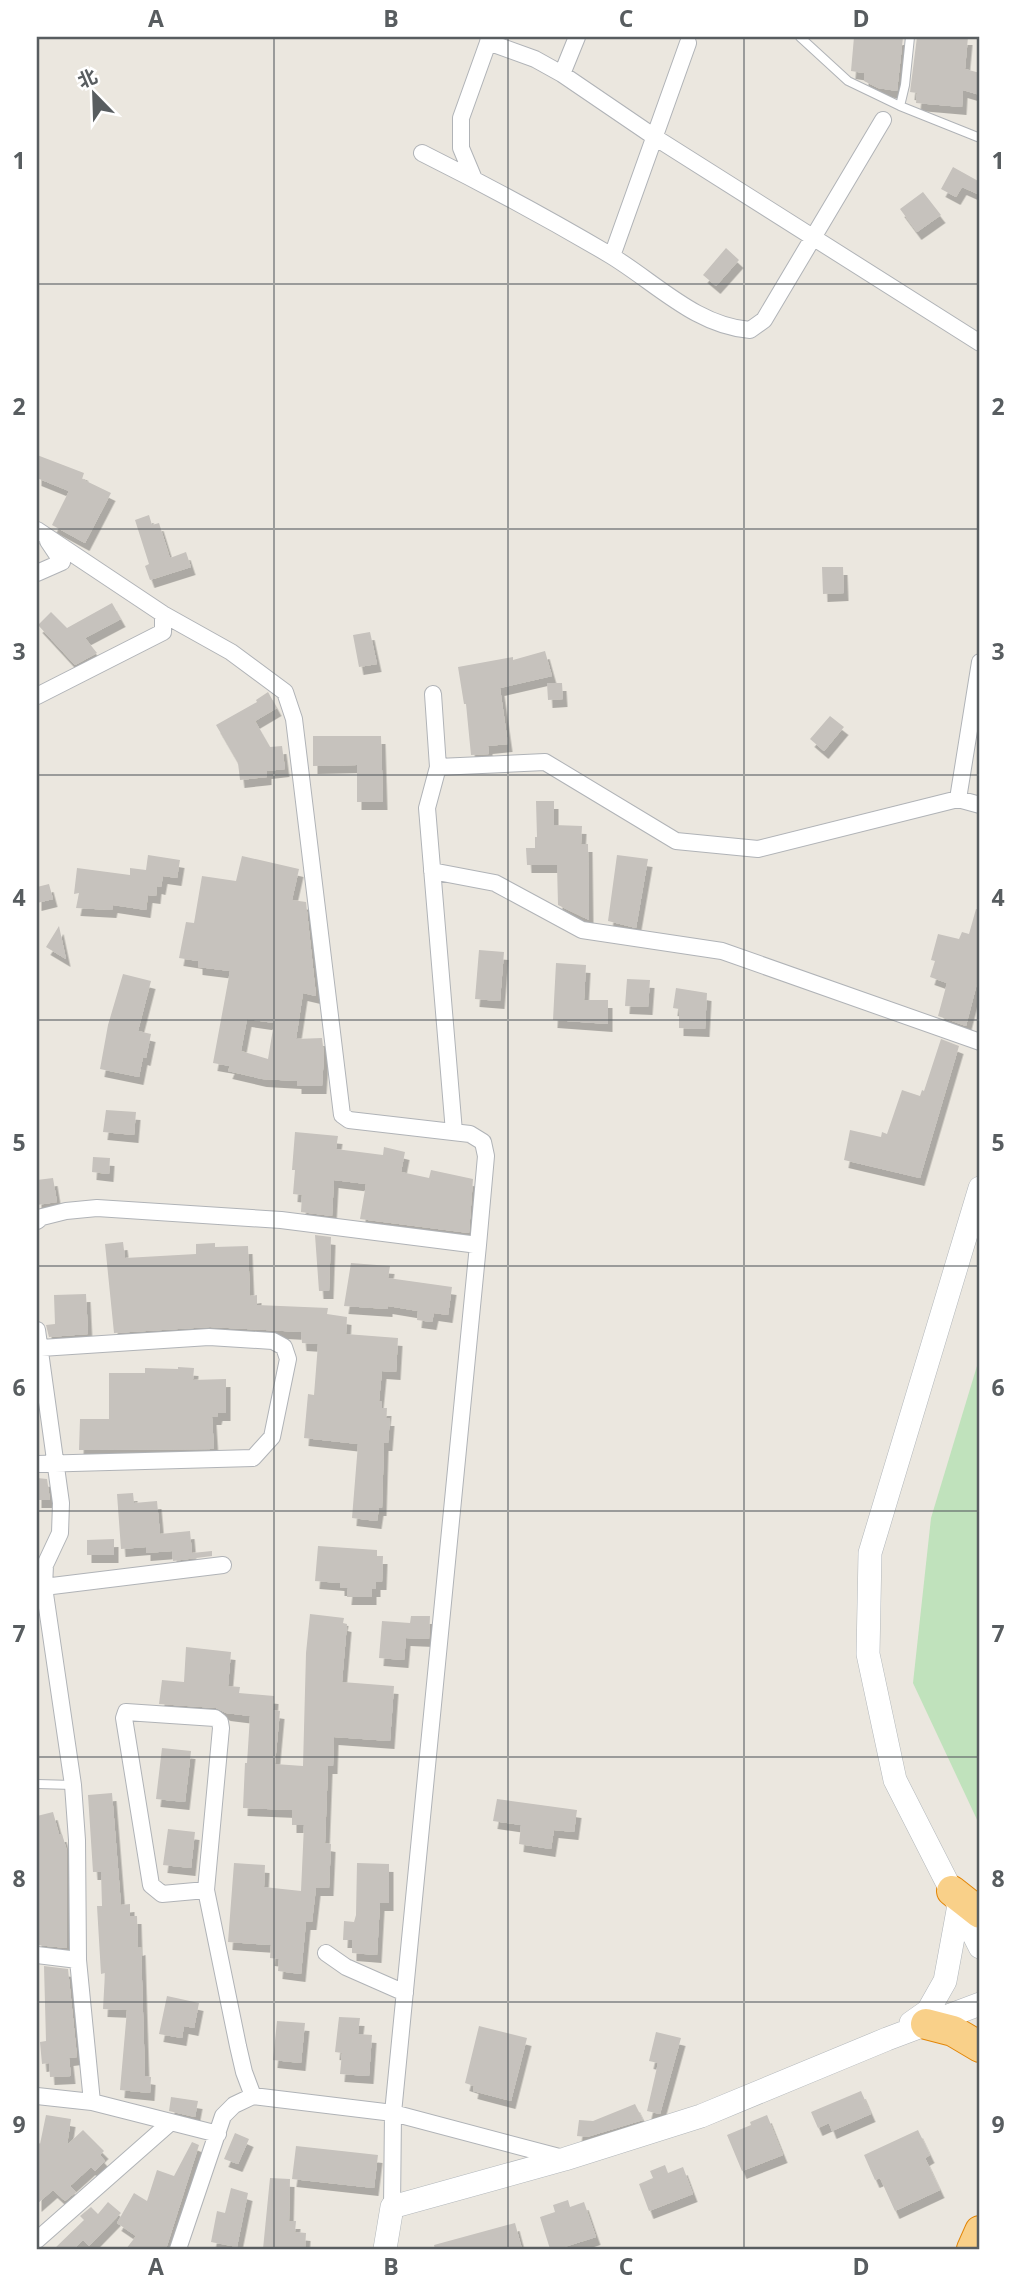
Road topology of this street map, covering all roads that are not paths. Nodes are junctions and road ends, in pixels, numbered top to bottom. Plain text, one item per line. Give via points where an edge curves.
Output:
1 (577, 37) edge
2 (800, 37) edge
3 (910, 37) edge
4 (489, 39) edge
5 (688, 43) dead end
6 (562, 74) junction
7 (900, 106) junction
8 (883, 120) dead end
9 (656, 138) junction
10 (980, 138) edge
11 (422, 153) dead end
12 (474, 179) junction
13 (813, 237) junction
14 (612, 256) junction
15 (980, 343) edge
16 (39, 532) edge
17 (37, 573) edge
18 (163, 614) junction
19 (980, 663) edge
20 (433, 694) dead end
21 (37, 696) edge
22 (438, 767) junction
23 (958, 799) junction
24 (980, 805) edge
25 (432, 871) junction
26 (980, 1042) edge
27 (454, 1132) junction
28 (980, 1188) edge
29 (37, 1221) edge
30 (478, 1245) junction
31 (37, 1330) edge
32 (41, 1348) junction
33 (37, 1464) edge
34 (56, 1464) junction
35 (223, 1565) dead end
36 (44, 1587) junction
37 (37, 1784) edge
38 (74, 1784) junction
39 (206, 1890) junction
40 (963, 1903) edge
41 (980, 1947) edge
42 (326, 1953) dead end
43 (37, 1955) edge
44 (78, 1960) junction
45 (405, 1993) junction
46 (980, 2004) edge
47 (926, 2024) junction
48 (887, 2039) junction
49 (980, 2048) edge
50 (37, 2096) edge
51 (253, 2096) junction
52 (92, 2102) junction
53 (393, 2113) junction
54 (171, 2122) junction
55 (218, 2134) junction
56 (565, 2159) junction
57 (391, 2207) junction
58 (980, 2231) edge
59 (37, 2239) edge
60 (178, 2249) edge
61 (385, 2249) edge
62 (972, 2249) edge

1 - 6 street
2 - 7 lane via 848,81
3 - 7 lane
4 - 6 street
4 - 12 street via 461,118 461,148
5 - 9 street
6 - 9 street
7 - 10 lane
8 - 13 street
9 - 13 street
9 - 14 street
11 - 12 street
12 - 14 street
13 - 14 street via 764,320 750,330 708,320
13 - 15 street
16 - 17 street via 62,562
16 - 18 street
18 - 21 street via 163,632
18 - 27 street via 231,652 285,692 294,719 342,1115 349,1120
19 - 23 street
20 - 22 street
22 - 23 street via 545,762 676,841 758,849
22 - 25 street via 426,808
23 - 24 street
25 - 26 street via 495,883 582,930 722,951
25 - 27 street
27 - 30 street via 483,1142 486,1156
28 - 40 street via 870,1553 868,1654 895,1780
29 - 30 street via 66,1211 97,1208 281,1220
30 - 45 street
31 - 32 street
32 - 34 street
32 - 34 street via 209,1337 273,1341 284,1347 288,1359 272,1437 254,1458
33 - 34 street
34 - 36 street via 60,1533 45,1565
35 - 36 street
36 - 38 street
37 - 38 lane
38 - 44 street
39 - 39 street via 220,1722 126,1712 151,1885 162,1894
39 - 51 street
40 - 41 street
40 - 48 street via 945,1981 936,2000 928,2011
42 - 45 street
43 - 44 street
44 - 52 street
45 - 53 street
46 - 47 street
47 - 48 street
47 - 49 highway via 953,2031
48 - 56 street via 701,2116
50 - 52 street
51 - 53 street
51 - 55 street via 223,2116
52 - 54 street
53 - 56 street
53 - 57 street
54 - 55 street
54 - 59 street
55 - 60 street
56 - 57 street
57 - 61 street
58 - 62 highway

